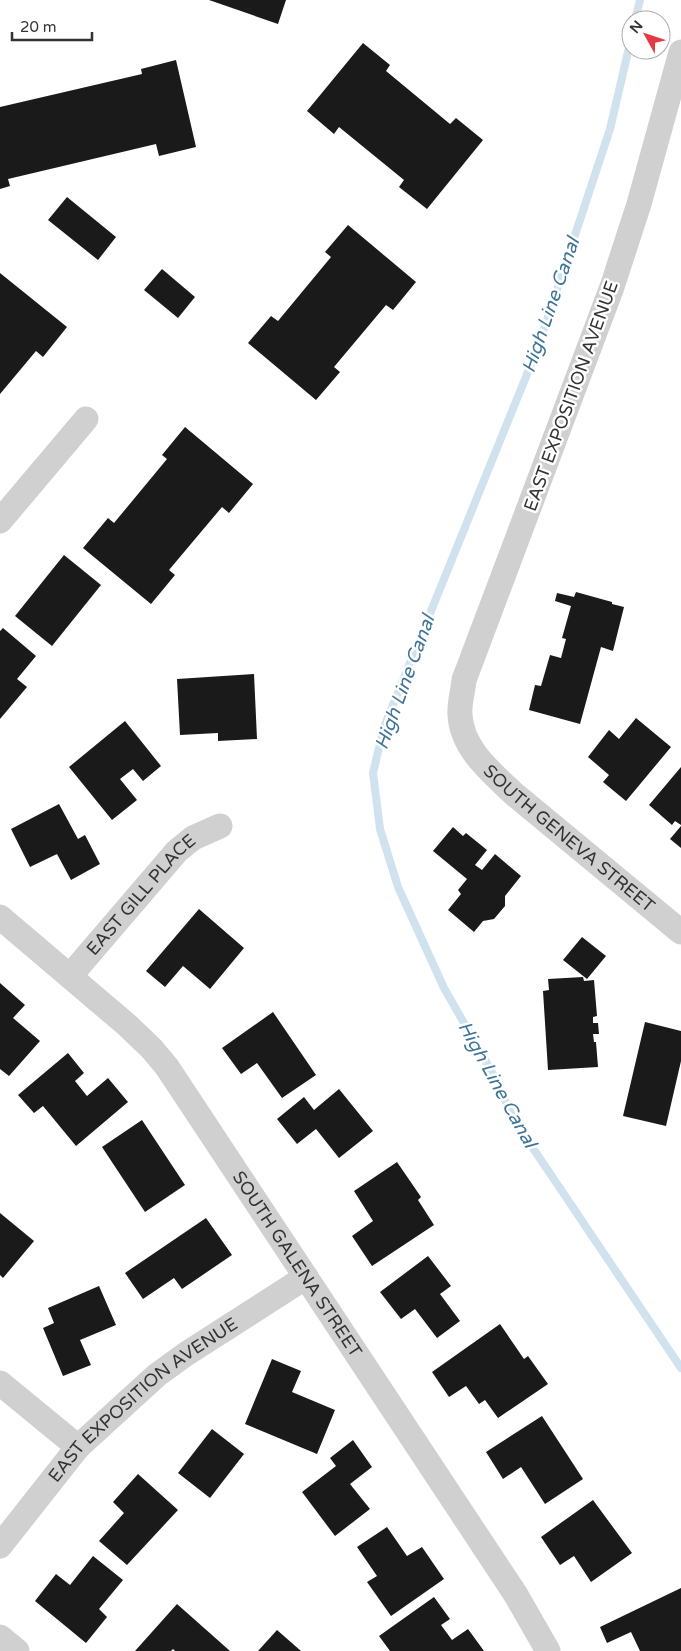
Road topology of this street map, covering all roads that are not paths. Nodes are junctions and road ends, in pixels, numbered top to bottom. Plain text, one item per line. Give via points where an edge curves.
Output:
1 (681, 52) edge
2 (86, 419) dead end
3 (0, 521) edge
4 (464, 737) joint
5 (220, 826) dead end
6 (0, 917) edge
7 (681, 932) edge
8 (70, 976) junction
9 (306, 1277) junction
10 (0, 1382) edge
11 (78, 1447) junction
12 (0, 1546) edge
13 (0, 1637) edge
14 (17, 1651) edge
15 (548, 1651) edge

1 - 4 street, EAST EXPOSITION AVENUE via 612,288 464,680 460,714
2 - 3 street
4 - 7 street, SOUTH GENEVA STREET via 476,756 514,794
5 - 8 street, EAST GILL PLACE via 193,838 177,851
6 - 8 street, SOUTH GALENA STREET
8 - 9 street, SOUTH GALENA STREET via 139,1035 166,1067
9 - 11 street, EAST EXPOSITION AVENUE via 157,1374
9 - 15 street, SOUTH GALENA STREET via 516,1595
10 - 11 street
11 - 12 street, EAST EXPOSITION AVENUE
13 - 14 street

